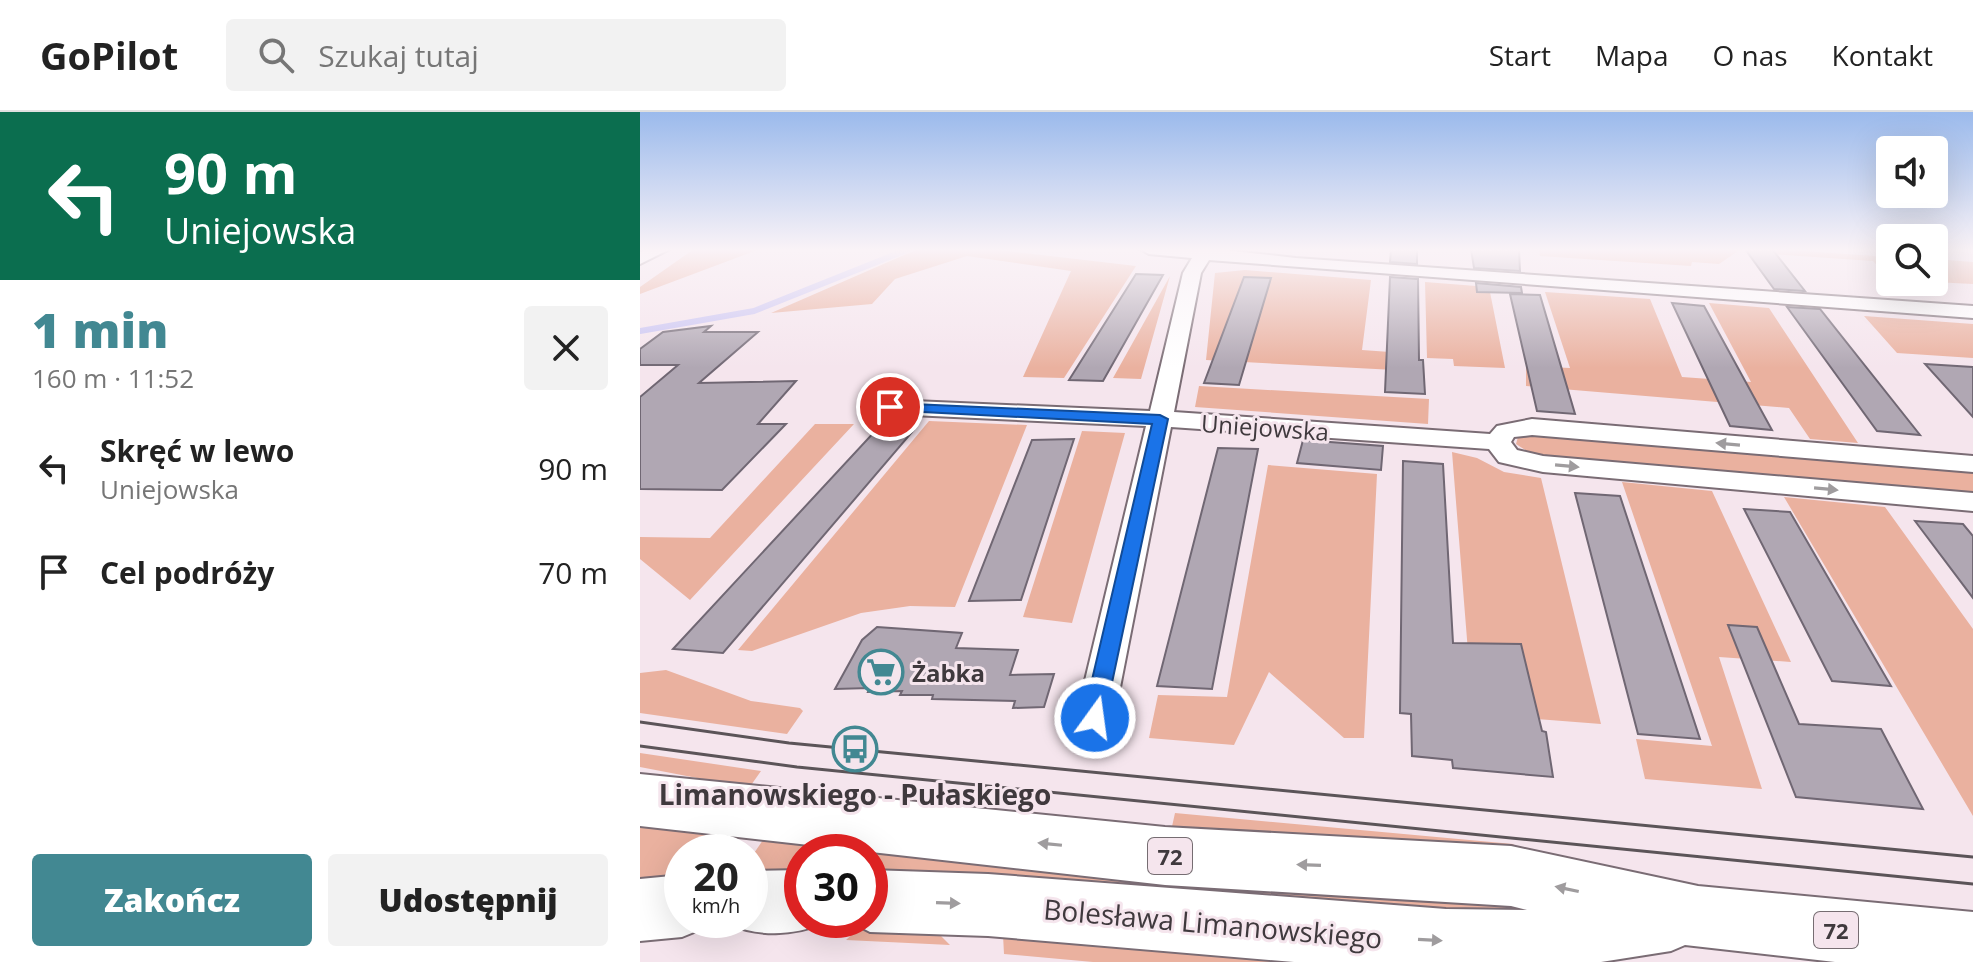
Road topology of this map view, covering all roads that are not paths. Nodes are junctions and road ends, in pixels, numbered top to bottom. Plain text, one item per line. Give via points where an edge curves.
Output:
1 (1189, 289) edge
2 (1674, 289) edge
3 (1973, 312) edge
4 (890, 407) dead end
5 (1160, 419) junction
6 (1497, 442) junction
7 (1973, 464) edge
8 (1973, 502) edge
9 (1095, 718) dead end
10 (640, 800) edge
11 (888, 902) edge
12 (664, 908) edge
13 (640, 910) edge
14 (1698, 917) junction
15 (1973, 944) edge

1 - 5 street
2 - 3 street
4 - 5 street, Uniejowska
5 - 6 street, Uniejowska
5 - 9 street
7 -> 6 street, Uniejowska via 1532,427 1506,431
6 -> 8 street, Uniejowska via 1508,456 1543,464
14 -> 10 main road, Bolesława Limanowskiego / 72 via 1511,876 1165,856
11 -> 14 main road, Bolesława Limanowskiego / 72 via 1446,941 1523,942
12 - 13 main road
14 - 15 main road, Bolesława Limanowskiego / 72

